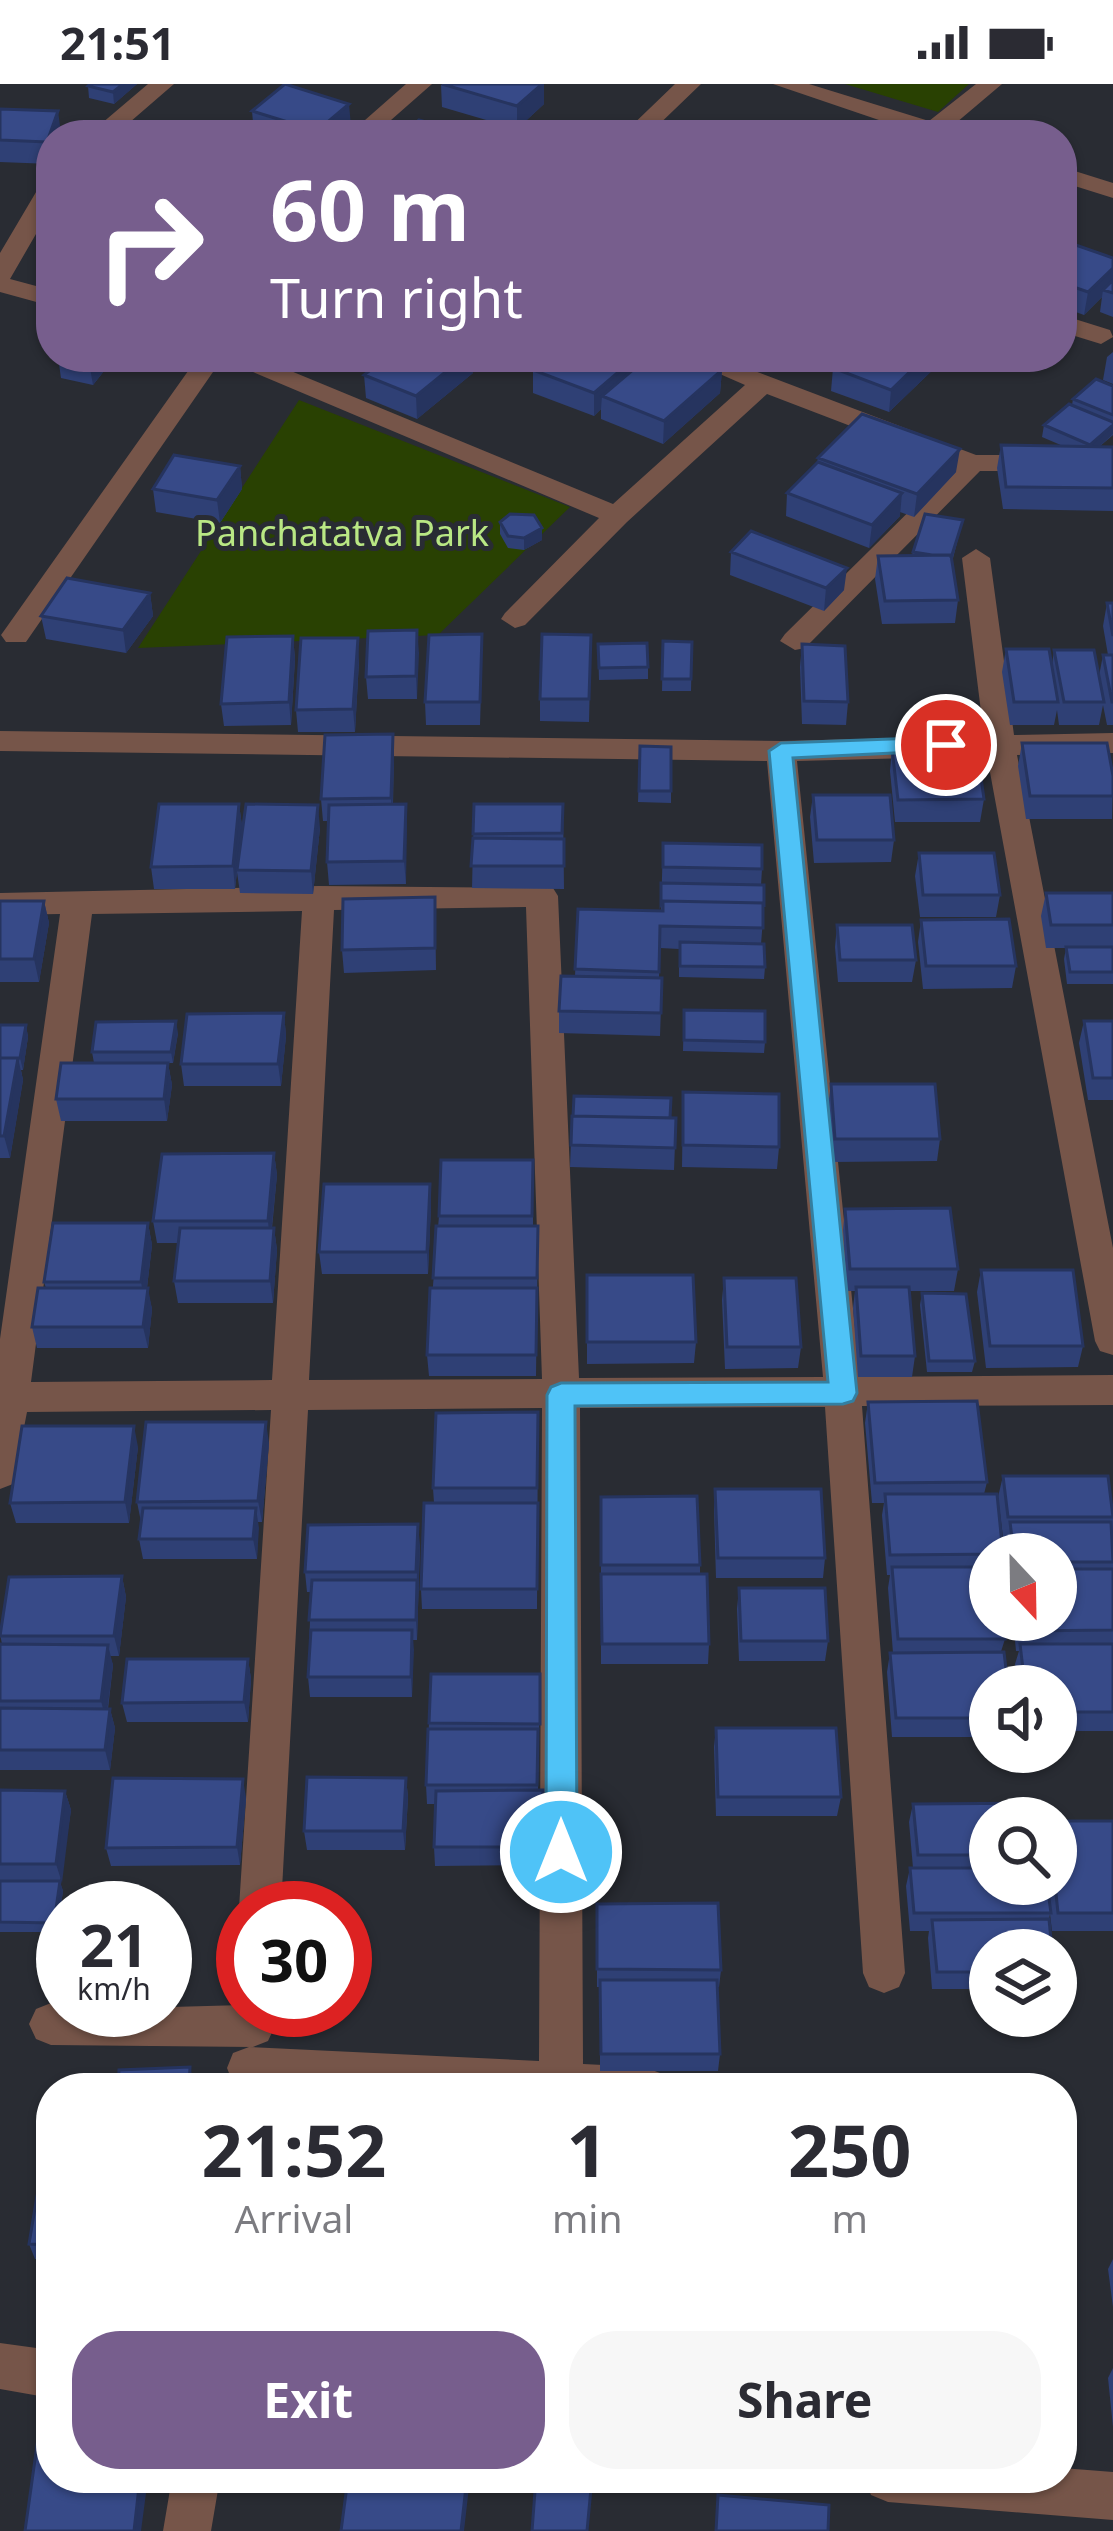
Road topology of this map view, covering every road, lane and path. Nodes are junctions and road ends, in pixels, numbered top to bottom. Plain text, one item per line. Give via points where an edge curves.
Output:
1 (162, 84) edge
2 (420, 84) edge
3 (689, 84) edge
4 (784, 84) edge
5 (990, 84) edge
6 (120, 120) edge
7 (378, 120) edge
8 (650, 120) edge
9 (901, 120) edge
10 (952, 120) edge
11 (1077, 179) edge
12 (1113, 190) edge
13 (36, 214) edge
14 (0, 279) edge
15 (36, 292) edge
16 (1077, 327) edge
17 (1101, 336) dead end
18 (200, 372) edge
19 (270, 372) edge
20 (734, 372) edge
21 (763, 383) junction
22 (1111, 461) edge
23 (973, 463) junction
24 (617, 516) junction
25 (976, 558) dead end
26 (515, 619) dead end
27 (16, 635) dead end
28 (795, 641) dead end
29 (0, 741) edge
30 (1113, 743) edge
31 (1000, 744) junction
32 (781, 751) junction
33 (319, 897) junction
34 (76, 903) junction
35 (0, 904) edge
36 (1113, 1341) edge
37 (1113, 1390) edge
38 (843, 1393) junction
39 (293, 1394) junction
40 (561, 1395) junction
41 (6, 1398) edge
42 (0, 1473) edge
43 (262, 1881) edge
44 (884, 1973) dead end
45 (159, 2037) edge
46 (251, 2048) edge
47 (479, 2073) edge
48 (561, 2073) edge
49 (0, 2366) edge
50 (36, 2372) edge
51 (193, 2493) edge
52 (1076, 2493) edge
53 (1113, 2496) edge
54 (187, 2531) edge

1 - 6 street
2 - 7 street
3 - 8 street
4 - 9 street
5 - 10 street
11 - 12 street
13 - 14 street
14 - 15 street
16 - 17 street
18 - 27 street
19 - 24 street
20 - 21 street
21 - 23 street
21 - 24 street
22 - 23 street
23 - 28 street
24 - 26 street
25 - 31 street
29 - 32 street
30 - 31 street
31 - 32 street
31 - 36 street
32 - 38 street
33 - 34 street
33 - 39 street
33 - 40 street via 542,896
34 - 35 street
34 - 41 street
37 - 38 street
38 - 40 street
38 - 44 street
39 - 40 street
39 - 41 street
39 - 43 street
40 - 48 street
41 - 42 street
45 - 46 street
46 - 47 street
49 - 50 street
51 - 54 street
52 - 53 street

